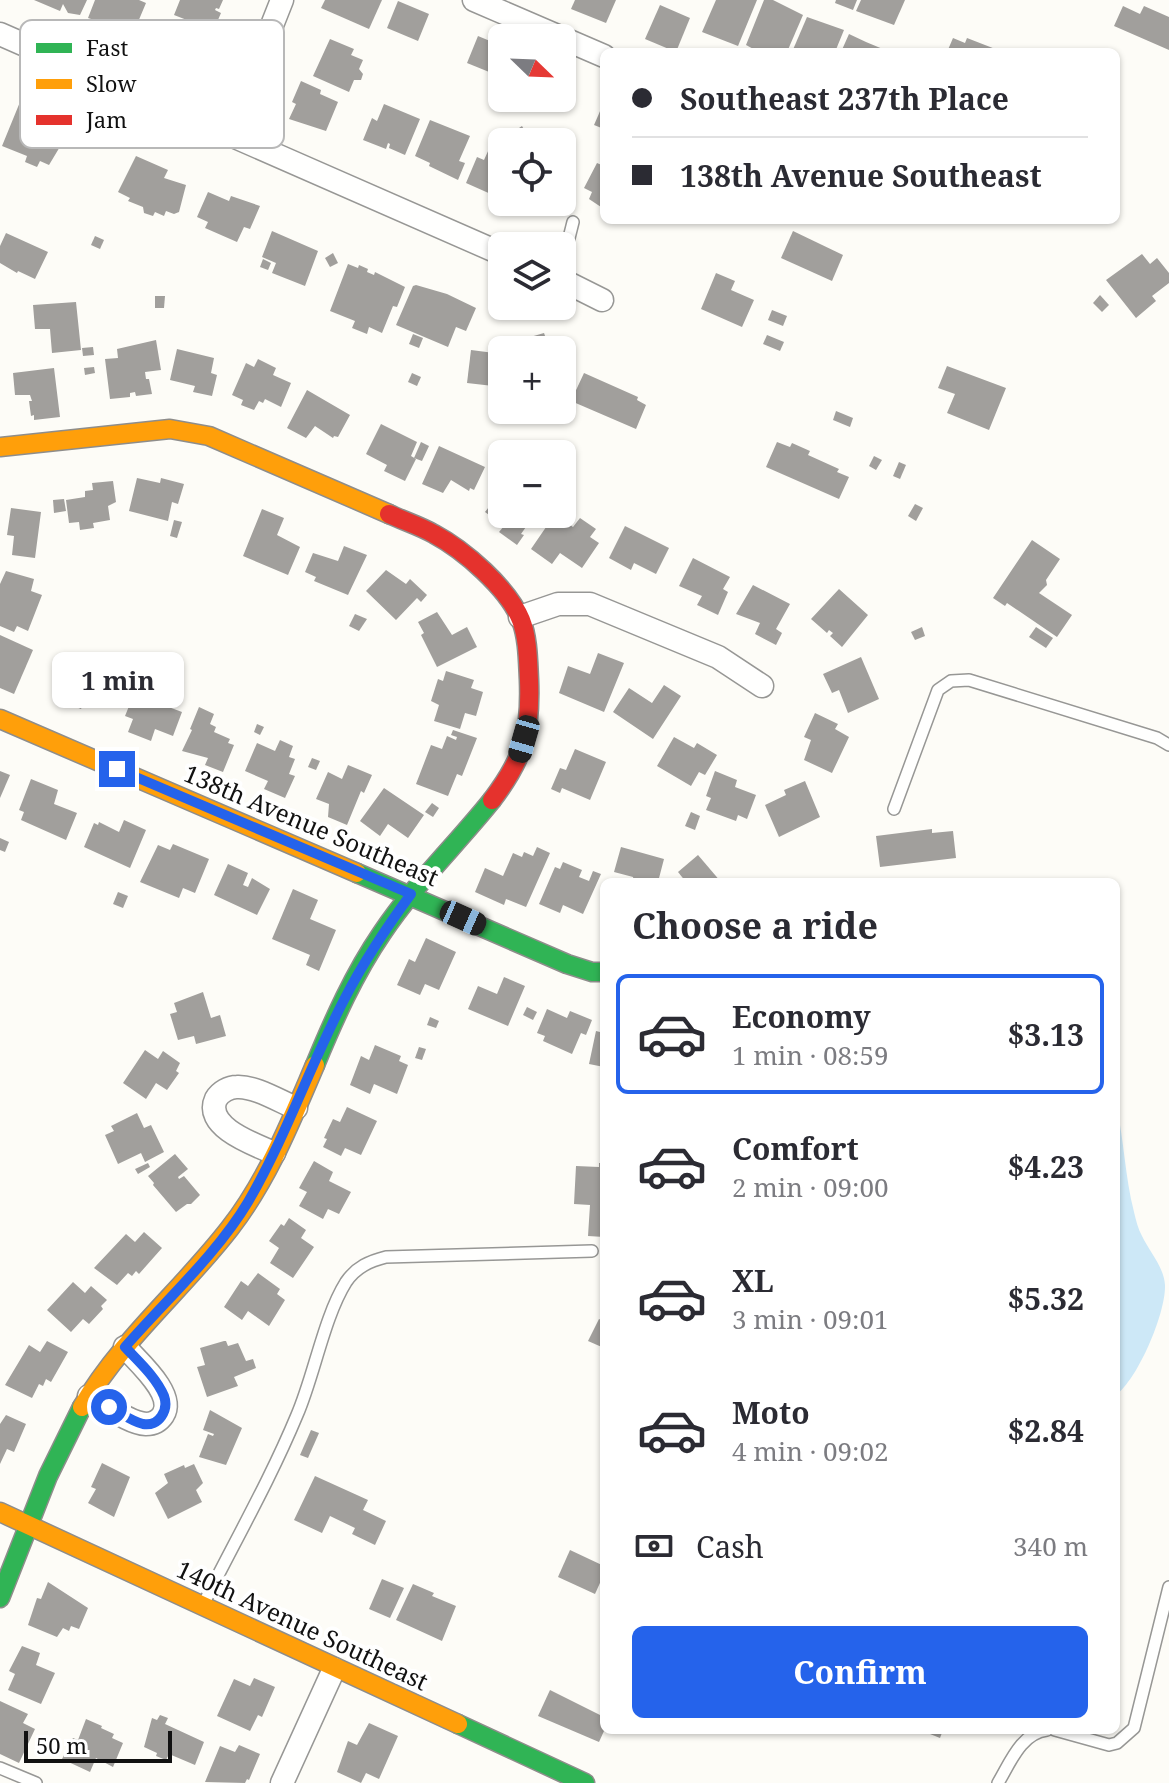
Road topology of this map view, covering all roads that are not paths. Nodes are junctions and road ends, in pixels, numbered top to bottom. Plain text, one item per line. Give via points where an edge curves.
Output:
1 (282, 0) edge
2 (474, 0) edge
3 (274, 20) edge
4 (0, 34) edge
5 (20, 43) edge
6 (600, 54) edge
7 (261, 148) edge
8 (573, 222) dead end
9 (570, 232) edge
10 (488, 248) edge
11 (576, 287) edge
12 (602, 300) dead end
13 (0, 447) edge
14 (520, 617) junction
15 (762, 686) dead end
16 (0, 719) edge
17 (1169, 745) edge
18 (894, 809) dead end
19 (411, 894) junction
20 (600, 972) edge
21 (296, 1108) junction
22 (274, 1153) junction
23 (592, 1251) dead end
24 (125, 1347) junction
25 (89, 1396) junction
26 (0, 1512) edge
27 (29, 1524) junction
28 (1169, 1587) edge
29 (0, 1598) edge
30 (202, 1606) junction
31 (334, 1669) junction
32 (1035, 1734) edge
33 (1069, 1734) edge
34 (0, 1768) edge
35 (36, 1783) edge
36 (282, 1783) edge
37 (585, 1783) edge
38 (998, 1783) edge

1 - 3 street
2 - 6 street
4 - 5 street
7 - 10 street
8 - 9 lane
11 - 12 street
13 - 14 street via 170,429 209,436 435,534 495,583
14 - 15 street via 558,604 590,604 718,657
14 - 19 street via 531,718 518,761 497,797
16 - 19 street, 138th Avenue Southeast
17 - 18 lane via 969,680 951,681 938,690
19 - 20 street, 138th Avenue Southeast via 567,964
19 - 21 street via 344,999
21 - 22 street
21 - 22 street via 237,1087 216,1100 214,1112 222,1125
22 - 24 street via 246,1205
23 - 30 lane via 386,1257 356,1270 337,1301 298,1413
24 - 25 street
24 - 25 street via 155,1380 165,1399 164,1413 156,1422 144,1424
25 - 27 street
26 - 27 street, 140th Avenue Southeast
27 - 29 street
27 - 30 street, 140th Avenue Southeast
28 - 33 lane via 1130,1735 1109,1745
30 - 31 street, 140th Avenue Southeast
31 - 36 street
31 - 37 street, 140th Avenue Southeast
32 - 38 lane via 1020,1745
34 - 35 lane

